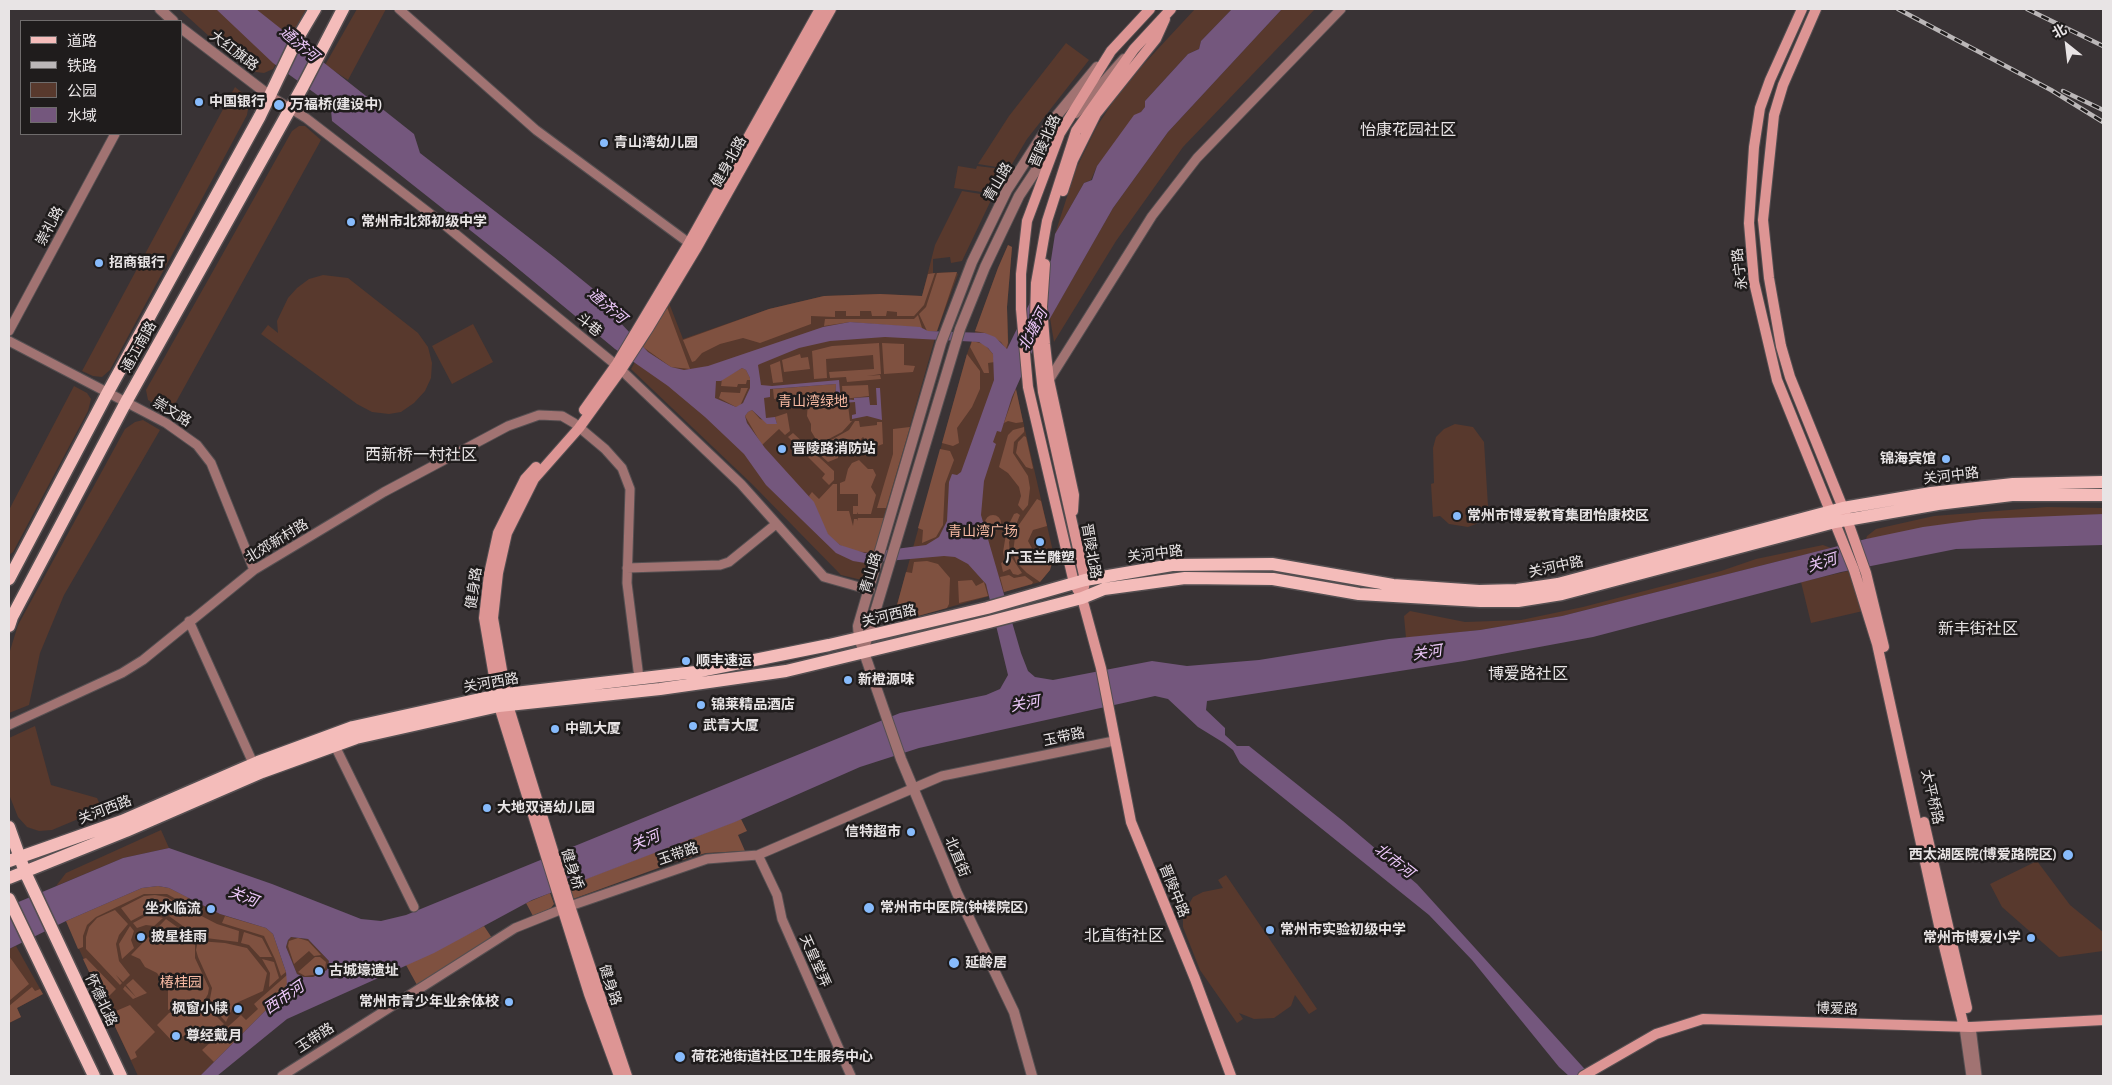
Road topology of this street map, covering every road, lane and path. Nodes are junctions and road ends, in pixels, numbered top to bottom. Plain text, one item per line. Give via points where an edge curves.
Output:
1 (160, 9) edge
2 (315, 9) edge
3 (343, 9) edge
4 (399, 9) edge
5 (820, 9) edge
6 (831, 9) edge
7 (1150, 9) edge
8 (1170, 9) edge
9 (1341, 9) edge
10 (1802, 9) edge
11 (1816, 9) edge
12 (172, 20) edge
13 (182, 29) edge
14 (1134, 49) junction
15 (1112, 51) junction
16 (270, 96) junction
17 (291, 107) junction
18 (1060, 133) junction
19 (114, 135) edge
20 (689, 243) junction
21 (646, 323) junction
22 (9, 331) edge
23 (9, 341) edge
24 (1042, 347) junction
25 (619, 368) junction
26 (1049, 380) junction
27 (108, 392) junction
28 (126, 402) junction
29 (576, 425) junction
30 (2103, 482) edge
31 (2103, 495) edge
32 (1842, 519) junction
33 (776, 524) junction
34 (1073, 524) junction
35 (888, 548) junction
36 (627, 568) junction
37 (881, 569) junction
38 (254, 570) junction
39 (10, 576) edge
40 (1080, 582) junction
41 (870, 590) junction
42 (1082, 598) junction
43 (1010, 602) joint
44 (189, 621) junction
45 (990, 622) joint
46 (9, 626) edge
47 (863, 637) junction
48 (864, 652) junction
49 (640, 678) junction
50 (503, 700) junction
51 (9, 725) edge
52 (1114, 741) junction
53 (335, 746) junction
54 (253, 763) junction
55 (912, 787) junction
56 (9, 827) edge
57 (546, 845) joint
58 (758, 855) junction
59 (14, 859) edge
60 (25, 872) junction
61 (9, 878) edge
62 (9, 900) edge
63 (565, 906) junction
64 (414, 907) dead end
65 (2103, 1020) edge
66 (1968, 1027) junction
67 (94, 1076) edge
68 (121, 1076) edge
69 (282, 1076) edge
70 (619, 1076) edge
71 (627, 1076) edge
72 (850, 1076) edge
73 (1032, 1076) edge
74 (1231, 1076) edge
75 (1583, 1076) edge
76 (1971, 1076) edge
77 (1978, 1076) edge

1 - 12 street
2 - 16 main road, 通江南路 via 296,40
3 - 17 main road, 通江南路
4 - 20 street via 536,130
5 - 20 main road, 健身北路
6 - 21 main road, 健身北路 via 696,249
7 - 15 main road, 晋陵北路
8 - 14 main road, 晋陵北路
8 - 24 main road via 1156,39 1096,114 1073,160 1053,220 1044,269
9 - 26 street via 1197,158 1152,216
10 - 32 main road, 永宁路 via 1760,108 1749,223 1754,282 1777,380 1800,440
11 - 32 main road, 永宁路 via 1783,85 1774,115 1763,220 1772,302 1781,346
13 - 16 street, 大红旗路
14 - 18 street, 青山路
14 - 24 main road, 晋陵北路 via 1076,131 1047,222 1036,283 1035,320
15 - 18 main road, 晋陵北路
15 - 35 street, 青山路 via 1049,125 1007,190 972,262 941,343
16 - 17 street, 斗巷
16 - 27 main road, 通江南路
17 - 25 street, 斗巷 via 441,222
17 - 28 main road, 通江南路
18 - 35 street, 青山路 via 1019,196 985,267 960,329
18 - 40 main road, 晋陵北路 via 1026,221 1020,274 1021,309 1028,387
19 - 22 street, 崇礼路
20 - 21 main road, 健身北路
21 - 25 main road, 健身路
23 - 27 street, 崇文路
24 - 26 main road
24 - 34 main road, 晋陵北路 via 1043,392
25 - 29 main road, 健身路
25 - 33 street, 斗巷 via 741,484
26 - 34 main road via 1074,495
27 - 28 street, 崇文路
27 - 39 main road, 通江南路
28 - 38 street, 崇文路 via 166,423 197,445 211,463
28 - 46 main road, 通江南路
29 - 36 street via 622,468 630,489
29 - 38 street, 北郊新村路 via 562,416 539,415 508,426 384,492
29 - 50 main road, 健身路 via 525,479 498,533 484,618
30 - 32 main road, 关河中路 via 2013,484 1931,493
31 - 32 main road, 关河中路 via 2012,494
32 - 40 main road, 关河中路 via 1558,584 1518,590 1479,591 1393,585 1272,564 1172,565
32 - 42 main road, 关河中路 via 1562,594 1518,601 1359,594 1273,579 1186,578 1104,589
32 - 66 main road, 太平桥路 via 1866,573
32 - 66 main road via 1841,536 1877,644 1940,930
33 - 36 street via 720,566
33 - 41 street, 斗巷 via 824,577
34 - 40 main road, 晋陵北路
35 - 37 street, 青山路
36 - 49 street
37 - 41 street, 青山路
37 - 47 street, 青山路
38 - 44 street, 北郊新村路
40 - 42 main road, 晋陵北路
40 - 43 main road, 关河中路
41 - 47 street, 青山路 via 858,626
42 - 45 main road, 关河中路
42 - 52 main road, 晋陵中路 via 1101,668
43 - 47 main road, 关河西路
44 - 51 street, 北郊新村路 via 122,674
44 - 54 street
45 - 48 main road, 关河西路
47 - 48 street, 青山路
47 - 49 main road, 关河西路 via 695,672
48 - 50 main road, 关河西路 via 786,671 660,689
48 - 55 street, 北直街
49 - 50 main road, 关河西路
50 - 53 main road, 关河西路
50 - 54 main road, 关河西路 via 353,728
50 - 57 main road, 健身路
52 - 55 street, 玉带路 via 942,776
52 - 74 main road, 晋陵中路 via 1130,822
53 - 60 main road, 关河西路 via 262,772
53 - 64 street
54 - 59 main road, 关河西路 via 122,821
55 - 58 street, 玉带路
55 - 73 street, 北直街 via 1014,1012
56 - 59 main road
57 - 63 main road, 健身桥
58 - 63 street, 玉带路 via 707,859
58 - 72 street, 天皇堂弄
59 - 60 main road
60 - 61 main road, 关河西路
60 - 68 main road, 怀德北路
62 - 67 main road
63 - 69 street, 玉带路 via 515,928
63 - 70 main road, 健身路 via 594,1010
63 - 71 main road, 健身路
65 - 66 main road, 博爱路
66 - 75 main road, 博爱路 via 1703,1019 1656,1034
66 - 76 street
66 - 77 street

